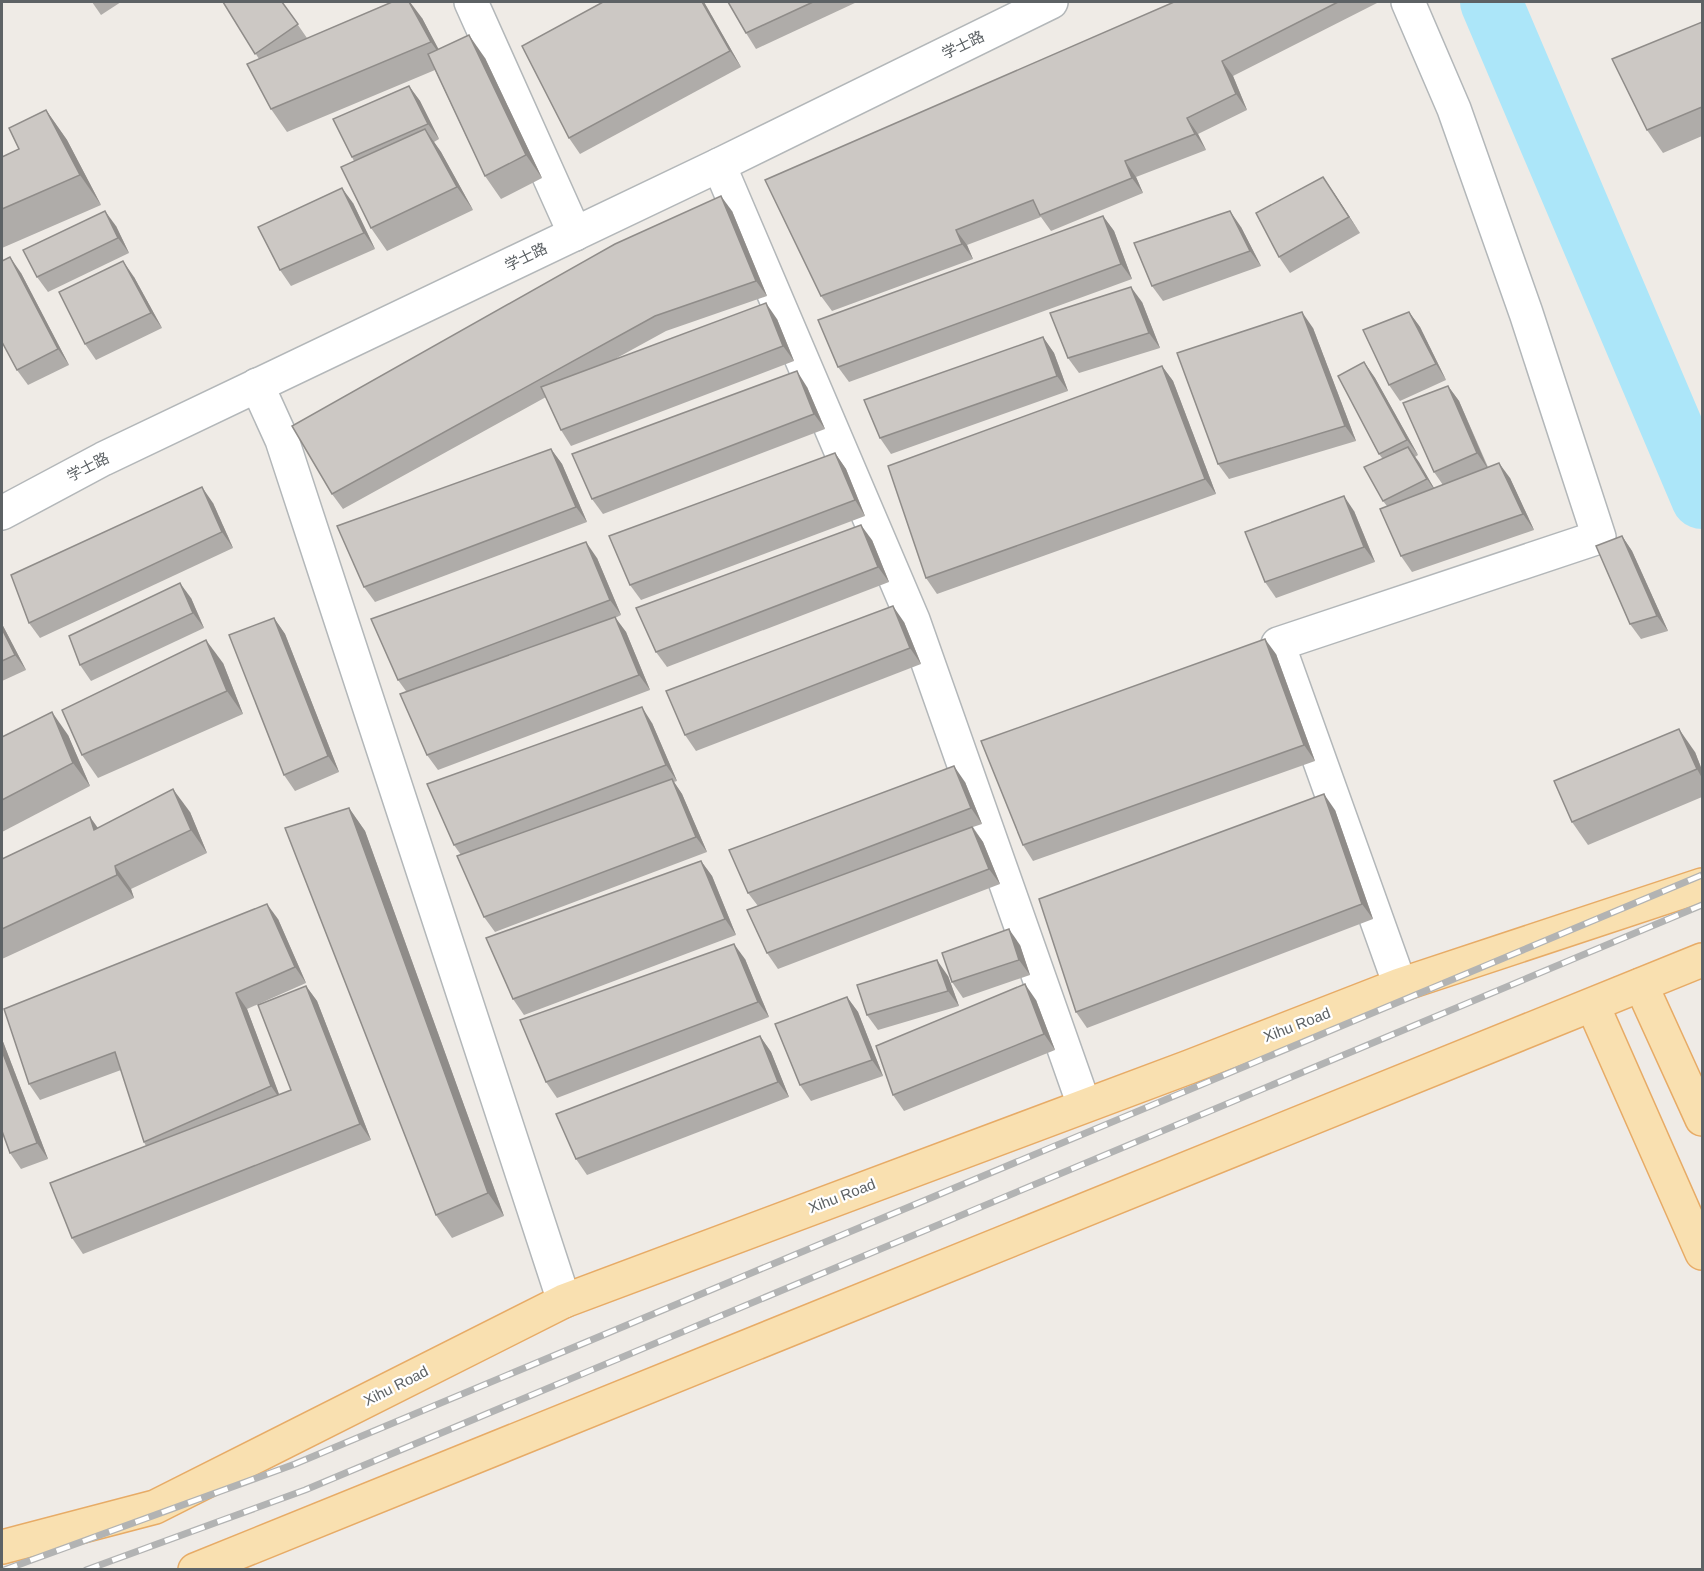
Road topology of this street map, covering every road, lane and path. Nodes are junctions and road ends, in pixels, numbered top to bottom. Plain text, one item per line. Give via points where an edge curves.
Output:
1 (471, 2) edge
2 (1051, 2) edge
3 (1408, 2) edge
4 (719, 165) junction
5 (575, 234) junction
6 (257, 386) junction
7 (2, 513) edge
8 (1702, 885) edge
9 (1702, 960) edge
10 (1400, 985) junction
11 (1641, 985) junction
12 (1593, 1006) junction
13 (1084, 1105) junction
14 (1702, 1119) edge
15 (1702, 1253) edge
16 (564, 1300) junction
17 (2, 1547) edge
18 (203, 1568) edge

1 - 5 street
2 - 4 street, 学士路
3 - 10 street via 1462,130 1599,537 1278,644
4 - 5 street, 学士路
4 - 13 street via 913,620
5 - 6 street, 学士路
6 - 7 street, 学士路
6 - 16 street via 282,440
8 - 10 main road, Xihu Road
9 - 11 main road
10 - 13 main road, Xihu Road
11 - 12 main road
11 - 14 main road
12 - 15 main road
12 - 18 main road
13 - 16 main road, Xihu Road
16 - 17 main road, Xihu Road via 155,1507

